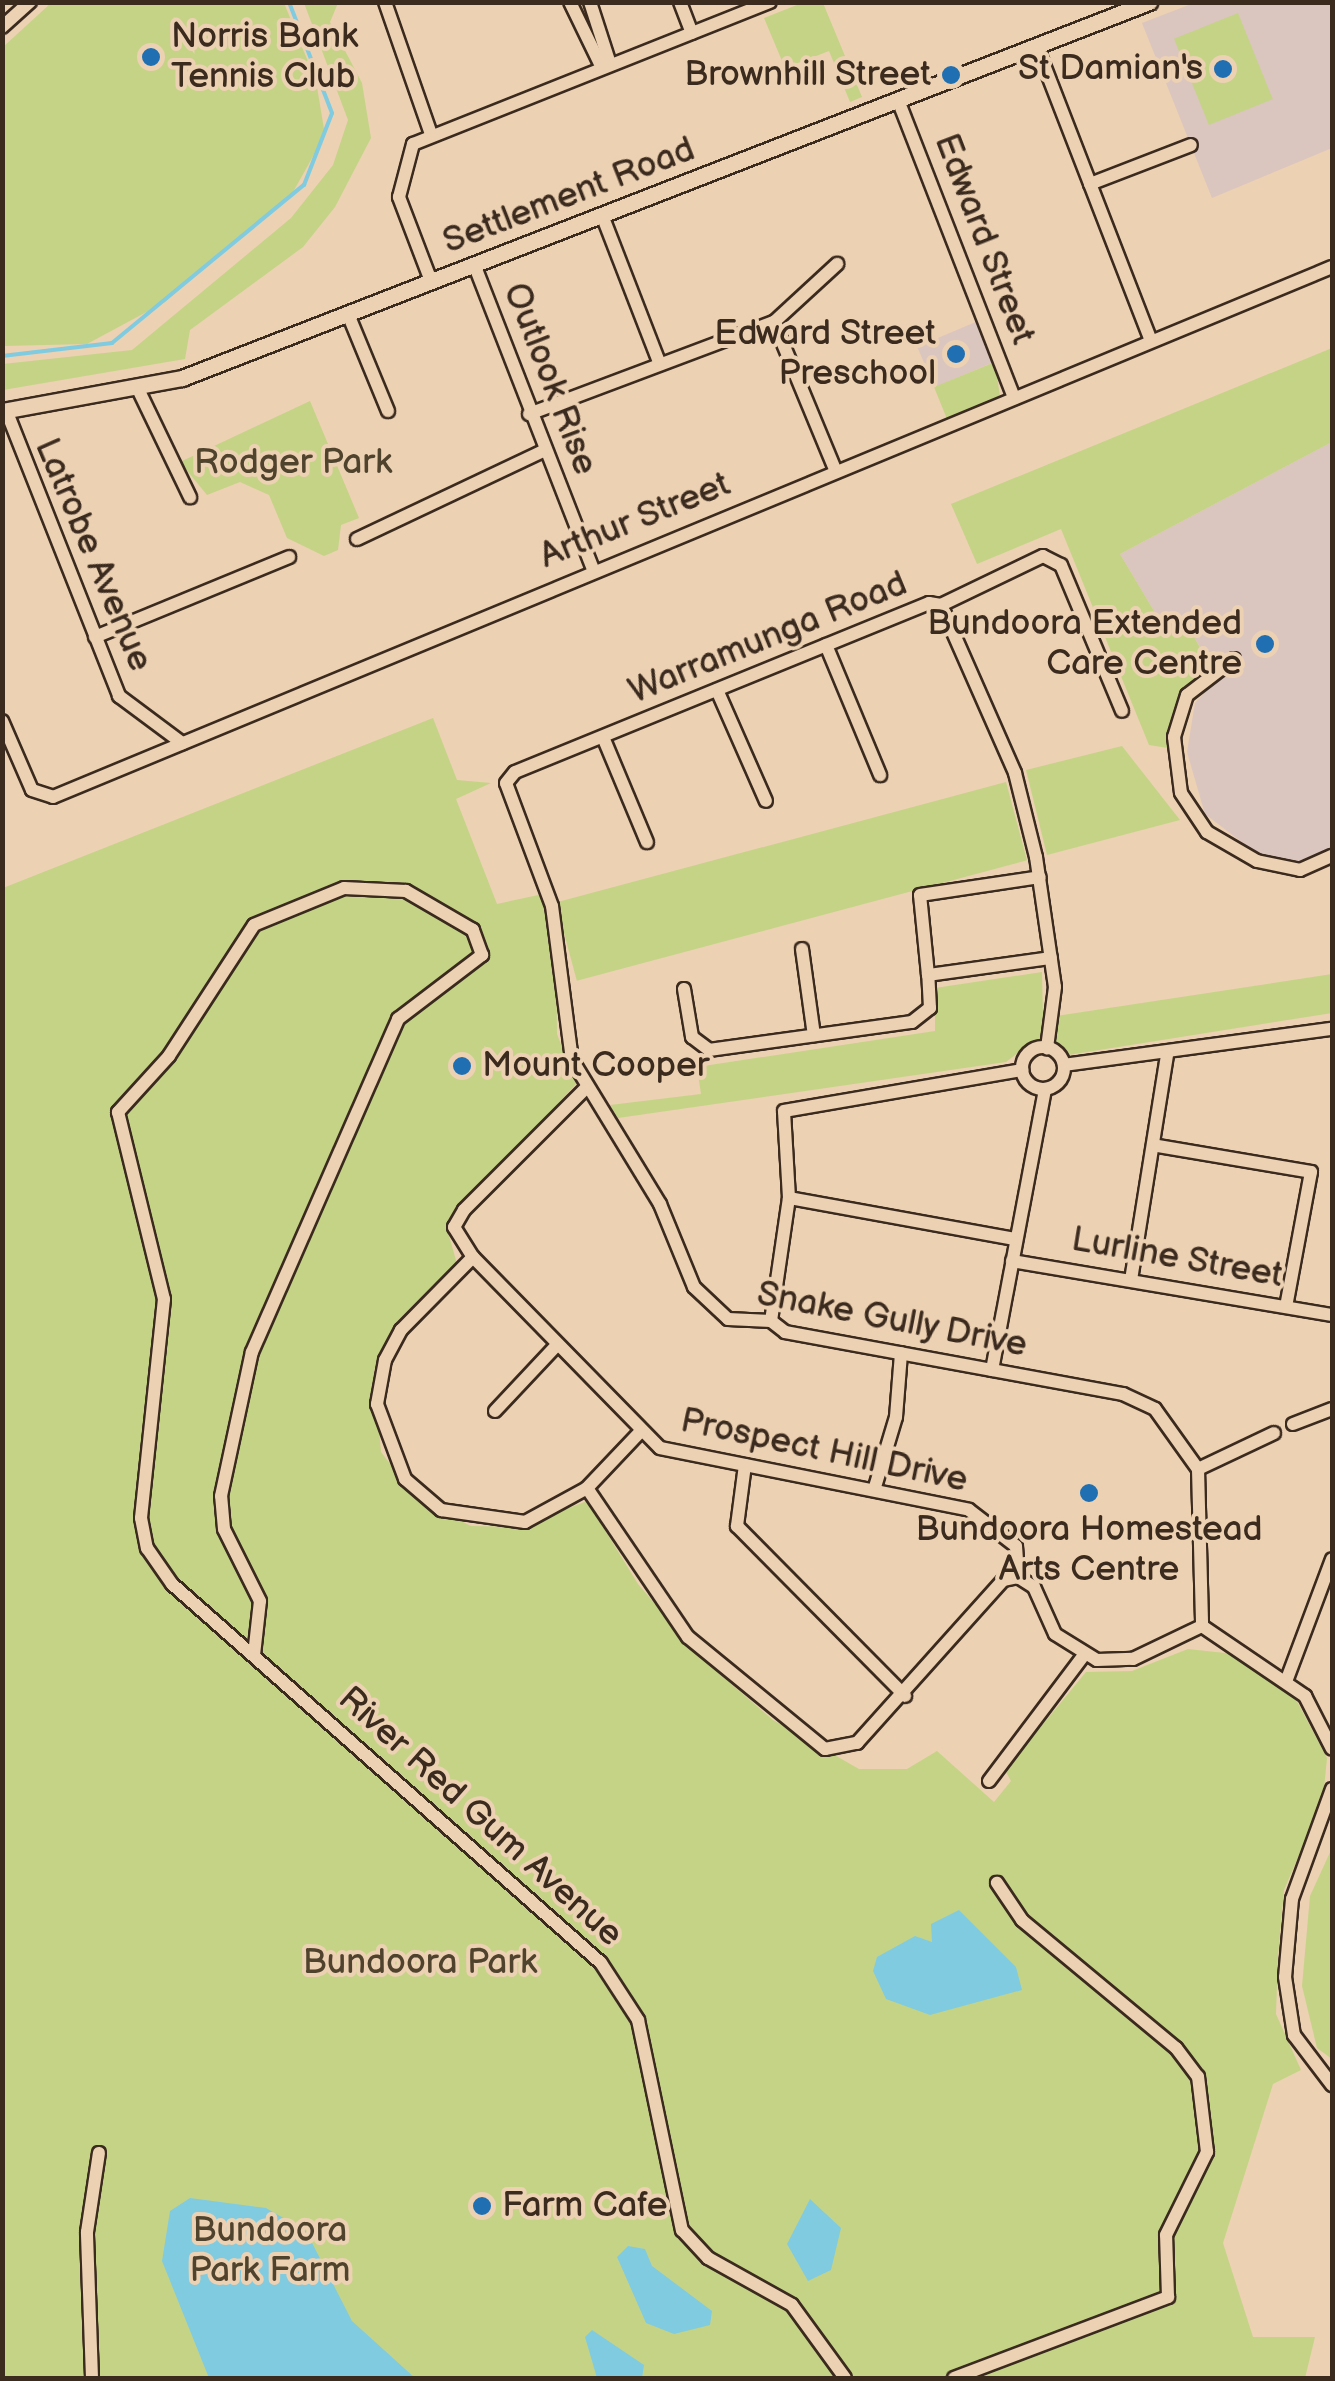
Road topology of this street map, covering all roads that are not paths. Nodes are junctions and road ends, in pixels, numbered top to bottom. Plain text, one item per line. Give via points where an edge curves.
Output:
1 (30, 2) edge
2 (385, 2) edge
3 (570, 2) edge
4 (590, 2) edge
5 (680, 2) edge
6 (770, 2) edge
7 (1148, 3) edge
8 (2, 27) edge
9 (692, 33) junction
10 (1037, 47) junction
11 (606, 66) junction
12 (898, 100) junction
13 (430, 134) junction
14 (1191, 145) dead end
15 (1090, 184) junction
16 (602, 215) junction
17 (474, 264) junction
18 (838, 264) dead end
19 (1332, 267) edge
20 (431, 282) junction
21 (348, 314) junction
22 (774, 322) junction
23 (1151, 342) junction
24 (659, 362) junction
25 (139, 392) junction
26 (1014, 398) junction
27 (4, 410) edge
28 (388, 411) dead end
29 (530, 414) junction
30 (544, 451) junction
31 (836, 472) junction
32 (190, 497) dead end
33 (357, 538) dead end
34 (289, 558) dead end
35 (593, 569) junction
36 (941, 606) junction
37 (95, 637) junction
38 (826, 645) junction
39 (1234, 660) dead end
40 (718, 690) junction
41 (1122, 711) dead end
42 (138, 716) junction
43 (2, 721) edge
44 (603, 737) junction
45 (182, 744) junction
46 (151, 756) junction
47 (880, 775) dead end
48 (506, 784) joint
49 (766, 801) dead end
50 (647, 842) dead end
51 (1332, 856) edge
52 (1040, 877) junction
53 (802, 949) dead end
54 (1051, 958) junction
55 (928, 975) junction
56 (684, 989) dead end
57 (1332, 1029) edge
58 (814, 1036) junction
59 (1047, 1048) junction
60 (1166, 1054) junction
61 (1064, 1065) junction
62 (1022, 1070) junction
63 (587, 1087) junction
64 (1044, 1090) junction
65 (1158, 1146) junction
66 (789, 1198) junction
67 (1014, 1238) junction
68 (473, 1257) junction
69 (1012, 1261) junction
70 (1131, 1280) junction
71 (1286, 1307) junction
72 (1332, 1316) edge
73 (771, 1321) junction
74 (557, 1345) junction
75 (901, 1353) junction
76 (992, 1370) junction
77 (1332, 1409) edge
78 (494, 1411) dead end
79 (1293, 1424) dead end
80 (642, 1431) junction
81 (1274, 1433) dead end
82 (744, 1465) junction
83 (1198, 1469) junction
84 (875, 1487) junction
85 (588, 1488) junction
86 (1332, 1559) edge
87 (1018, 1577) junction
88 (1202, 1626) junction
89 (254, 1655) junction
90 (1084, 1656) junction
91 (1287, 1679) junction
92 (904, 1696) junction
93 (1332, 1749) edge
94 (989, 1780) dead end
95 (1332, 1789) edge
96 (997, 1883) dead end
97 (1332, 2086) edge
98 (99, 2153) dead end
99 (92, 2378) edge
100 (845, 2378) edge
101 (954, 2378) edge

1 - 8 street
2 - 13 street
3 - 11 street
4 - 11 street
5 - 9 street
6 - 9 street
7 - 10 main road, Settlement Road
9 - 11 street
10 - 12 main road, Settlement Road
10 - 15 street
11 - 13 street
12 - 16 main road, Settlement Road
12 - 26 street, Edward Street
13 - 20 street via 407,152 399,191
14 - 15 street
15 - 23 street
16 - 17 main road, Settlement Road
16 - 24 street
17 - 20 main road, Settlement Road
17 - 29 street, Outlook Rise
18 - 22 street
19 - 23 street, Arthur Street
20 - 21 main road, Settlement Road
21 - 25 main road, Settlement Road
21 - 28 street
22 - 24 street
22 - 31 street
23 - 26 street, Arthur Street
24 - 29 street
25 - 27 main road, Settlement Road
25 - 32 street
26 - 31 street, Arthur Street
27 - 37 street, Latrobe Avenue
29 - 30 street, Outlook Rise
30 - 33 street
30 - 35 street, Outlook Rise
31 - 35 street, Arthur Street
34 - 37 street
35 - 45 street, Arthur Street
36 - 38 street, Warramunga Road
36 - 41 street, Warramunga Road via 958,590 1054,558
36 - 52 street via 1015,773
37 - 42 street, Latrobe Avenue via 119,696
38 - 40 street, Warramunga Road
38 - 47 street
39 - 51 street via 1187,695 1174,737 1181,793 1206,832 1257,861 1300,870
40 - 44 street, Warramunga Road
40 - 49 street
42 - 45 street, Latrobe Avenue
42 - 46 street, Latrobe Avenue
43 - 46 street, Arthur Street via 40,796
44 - 48 street, Warramunga Road
44 - 50 street
45 - 46 street, Arthur Street
48 - 63 street, Snake Gully Drive via 552,906 564,1032
52 - 54 street
52 - 55 street via 920,895
53 - 58 street
54 - 55 street
54 - 59 street
55 - 58 street via 930,1008 920,1019
56 - 58 street via 692,1037 704,1050
57 - 60 street
59 - 61 street
59 - 62 street via 1029,1052
60 - 61 street
60 - 65 street
61 - 64 street
62 - 64 street
62 - 66 street via 797,1104 780,1126
63 - 68 street, Prospect Hill Drive via 464,1210 454,1226
63 - 73 street, Snake Gully Drive via 660,1204 694,1287 728,1319
64 - 67 street
65 - 70 street
65 - 71 street via 1311,1172
66 - 67 street
66 - 73 street
67 - 69 street
68 - 74 street, Prospect Hill Drive
68 - 85 street via 401,1330 385,1360 377,1404 384,1441 405,1480 440,1510 485,1522 525,1522
69 - 70 street, Lurline Street
69 - 76 street
70 - 71 street, Lurline Street
71 - 72 street, Lurline Street
73 - 75 street, Snake Gully Drive
74 - 78 street
74 - 80 street, Prospect Hill Drive
75 - 76 street, Snake Gully Drive
75 - 84 street via 896,1418
76 - 83 street, Snake Gully Drive via 1136,1398 1177,1430
77 - 79 street
80 - 82 street, Prospect Hill Drive via 668,1452
80 - 85 street
81 - 83 street
82 - 84 street, Prospect Hill Drive
82 - 92 street via 737,1526
83 - 88 street, Snake Gully Drive
84 - 87 street, Prospect Hill Drive via 988,1519 1016,1546
85 - 92 street via 688,1638 786,1724 843,1751
86 - 91 street
87 - 90 street, Prospect Hill Drive via 1034,1587 1055,1634
87 - 92 street via 1002,1580
88 - 90 street via 1134,1659
88 - 91 street
89 - 89 street, River Red Gum Avenue via 172,1584 144,1536 164,1298 116,1122 254,926 314,897 374,886 436,904 473,930 482,955 398,1019 252,1352 221,1496 224,1529 260,1601
89 - 100 street, River Red Gum Avenue via 621,1988 644,2042 682,2230 708,2258 792,2305
90 - 94 street
91 - 93 street
95 - 97 street via 1292,1899 1285,1978 1294,2034
96 - 101 street via 1022,1920 1176,2048 1198,2077 1207,2152 1166,2235 1168,2297
98 - 99 street via 87,2232

